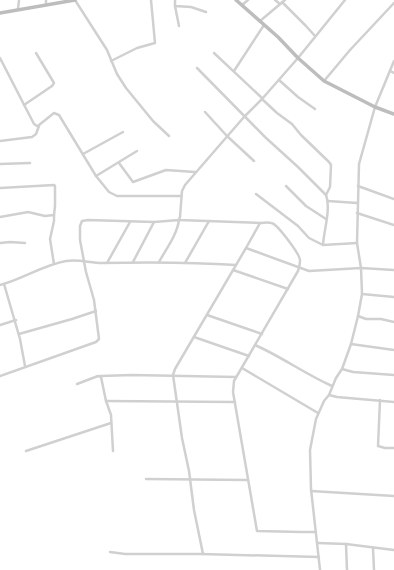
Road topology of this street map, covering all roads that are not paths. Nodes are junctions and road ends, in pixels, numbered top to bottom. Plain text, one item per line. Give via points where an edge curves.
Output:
1 (19, 0) edge
2 (73, 0) edge
3 (151, 0) edge
4 (175, 0) edge
5 (236, 0) edge
6 (248, 0) edge
7 (275, 0) edge
8 (345, 0) edge
9 (46, 2) edge
10 (282, 2) edge
11 (394, 3) edge
12 (242, 5) junction
13 (175, 6) junction
14 (18, 10) junction
15 (206, 12) dead end
16 (0, 13) edge
17 (260, 21) junction
18 (264, 25) junction
19 (179, 26) dead end
20 (315, 36) junction
21 (36, 53) dead end
22 (214, 53) dead end
23 (0, 58) edge
24 (298, 58) junction
25 (111, 61) junction
26 (394, 61) edge
27 (1, 64) edge
28 (197, 68) dead end
29 (234, 71) junction
30 (390, 71) junction
31 (394, 73) edge
32 (279, 80) junction
33 (324, 81) junction
34 (262, 99) junction
35 (24, 105) junction
36 (375, 107) junction
37 (316, 109) dead end
38 (205, 112) dead end
39 (394, 114) edge
40 (244, 117) junction
41 (39, 125) junction
42 (123, 132) dead end
43 (169, 136) dead end
44 (227, 136) junction
45 (0, 141) edge
46 (137, 151) dead end
47 (83, 154) junction
48 (30, 162) dead end
49 (254, 162) dead end
50 (119, 163) junction
51 (0, 164) edge
52 (195, 172) junction
53 (96, 176) junction
54 (286, 186) dead end
55 (358, 186) junction
56 (0, 188) edge
57 (256, 194) dead end
58 (326, 195) junction
59 (182, 196) junction
60 (394, 199) edge
61 (328, 201) junction
62 (357, 203) junction
63 (357, 213) junction
64 (54, 215) junction
65 (0, 217) edge
66 (326, 219) junction
67 (179, 220) junction
68 (209, 221) junction
69 (130, 222) junction
70 (154, 222) junction
71 (260, 223) junction
72 (394, 225) edge
73 (0, 243) edge
74 (25, 243) dead end
75 (357, 243) junction
76 (323, 245) junction
77 (246, 248) junction
78 (84, 261) junction
79 (133, 262) junction
80 (159, 262) junction
81 (107, 263) junction
82 (185, 263) junction
83 (54, 264) junction
84 (236, 265) junction
85 (299, 268) junction
86 (361, 268) junction
87 (233, 270) junction
88 (394, 270) edge
89 (1, 284) edge
90 (288, 289) junction
91 (362, 294) junction
92 (394, 297) edge
93 (96, 311) junction
94 (207, 315) junction
95 (358, 316) junction
96 (16, 320) junction
97 (394, 322) edge
98 (0, 325) edge
99 (19, 334) junction
100 (262, 334) junction
101 (194, 337) junction
102 (351, 344) junction
103 (255, 345) junction
104 (394, 350) edge
105 (249, 356) junction
106 (25, 366) junction
107 (242, 368) junction
108 (342, 369) junction
109 (394, 375) edge
110 (0, 376) edge
111 (100, 376) junction
112 (173, 376) junction
113 (236, 377) junction
114 (76, 384) dead end
115 (332, 386) junction
116 (329, 395) junction
117 (380, 400) junction
118 (106, 401) junction
119 (177, 402) junction
120 (235, 402) junction
121 (394, 402) edge
122 (318, 413) junction
123 (111, 423) junction
124 (394, 448) edge
125 (26, 451) dead end
126 (112, 451) dead end
127 (146, 479) dead end
128 (190, 479) junction
129 (248, 480) junction
130 (311, 491) junction
131 (394, 496) edge
132 (316, 532) junction
133 (318, 543) junction
134 (346, 544) junction
135 (373, 548) junction
136 (394, 550) edge
137 (110, 552) dead end
138 (203, 554) junction
139 (319, 557) junction
140 (320, 570) edge
141 (347, 570) edge
142 (374, 570) edge

1 - 14 street
2 - 9 street
2 - 25 street via 107,50
3 - 25 street via 156,43 137,48
4 - 13 street
5 - 12 street
6 - 12 street
7 - 10 street
8 - 20 street
9 - 14 street
10 - 17 street
10 - 20 street
11 - 33 street
12 - 17 street
13 - 15 street via 191,7
13 - 19 street
14 - 16 street
17 - 18 street
18 - 24 street
18 - 29 street
20 - 24 street
21 - 35 street via 54,83
22 - 29 street
23 - 27 street
24 - 32 street
24 - 33 street
25 - 43 street via 126,88
26 - 30 street
27 - 35 street
28 - 40 street
29 - 34 street
30 - 31 street
30 - 36 street
32 - 34 street
32 - 37 street
33 - 36 street
34 - 40 street
34 - 58 street via 292,124 329,162 331,177
35 - 41 street via 34,124
36 - 39 street
36 - 55 street via 360,158
38 - 44 street
40 - 44 street
40 - 58 street
41 - 45 street via 32,137
41 - 47 street via 57,113
42 - 47 street
44 - 49 street
44 - 52 street
46 - 50 street
47 - 53 street
48 - 51 street
50 - 52 street via 133,182 166,170
50 - 53 street
52 - 59 street via 183,188
53 - 59 street via 109,192 117,196
54 - 66 street via 306,206
55 - 60 street
55 - 62 street
56 - 64 street via 54,185
57 - 76 street via 298,226 309,238
58 - 61 street
59 - 67 street
61 - 62 street
61 - 66 street
62 - 63 street
63 - 72 street
63 - 75 street
64 - 65 street via 28,212
64 - 83 street via 50,239
66 - 76 street
67 - 68 street
67 - 70 street
67 - 80 street
68 - 71 street
68 - 82 street
69 - 70 street
69 - 78 street via 82,221 80,240
69 - 81 street
70 - 79 street
71 - 77 street
71 - 85 street via 269,222 277,227 298,255
73 - 74 street
75 - 76 street
75 - 86 street
77 - 84 street
77 - 85 street
78 - 81 street
78 - 83 street
78 - 93 street
79 - 80 street
79 - 81 street
80 - 82 street
82 - 84 street
83 - 89 street
84 - 87 street
85 - 86 street via 309,271
85 - 90 street
86 - 88 street
86 - 91 street
87 - 90 street
87 - 94 street
89 - 96 street
90 - 100 street
91 - 92 street
91 - 95 street
93 - 99 street
93 - 106 street via 98,340
94 - 100 street
94 - 101 street
95 - 97 street
95 - 102 street
96 - 98 street
96 - 99 street
99 - 106 street
100 - 103 street
101 - 105 street
101 - 112 street
102 - 104 street
102 - 108 street
103 - 105 street
103 - 115 street
105 - 107 street
106 - 110 street
107 - 113 street
107 - 122 street
108 - 109 street
108 - 115 street
111 - 112 street
111 - 114 street
111 - 118 street
112 - 113 street
112 - 119 street
113 - 120 street via 233,392
115 - 116 street
116 - 117 street
116 - 122 street
117 - 121 street
117 - 124 street via 378,446
118 - 119 street
118 - 123 street
119 - 120 street
119 - 128 street
120 - 129 street
122 - 130 street via 310,450
123 - 125 street
123 - 126 street
127 - 128 street
128 - 129 street
128 - 138 street
129 - 132 street via 257,531
130 - 131 street
130 - 132 street
132 - 133 street
133 - 134 street
133 - 139 street
134 - 135 street
134 - 141 street
135 - 136 street
135 - 142 street
137 - 138 street
138 - 139 street
139 - 140 street

